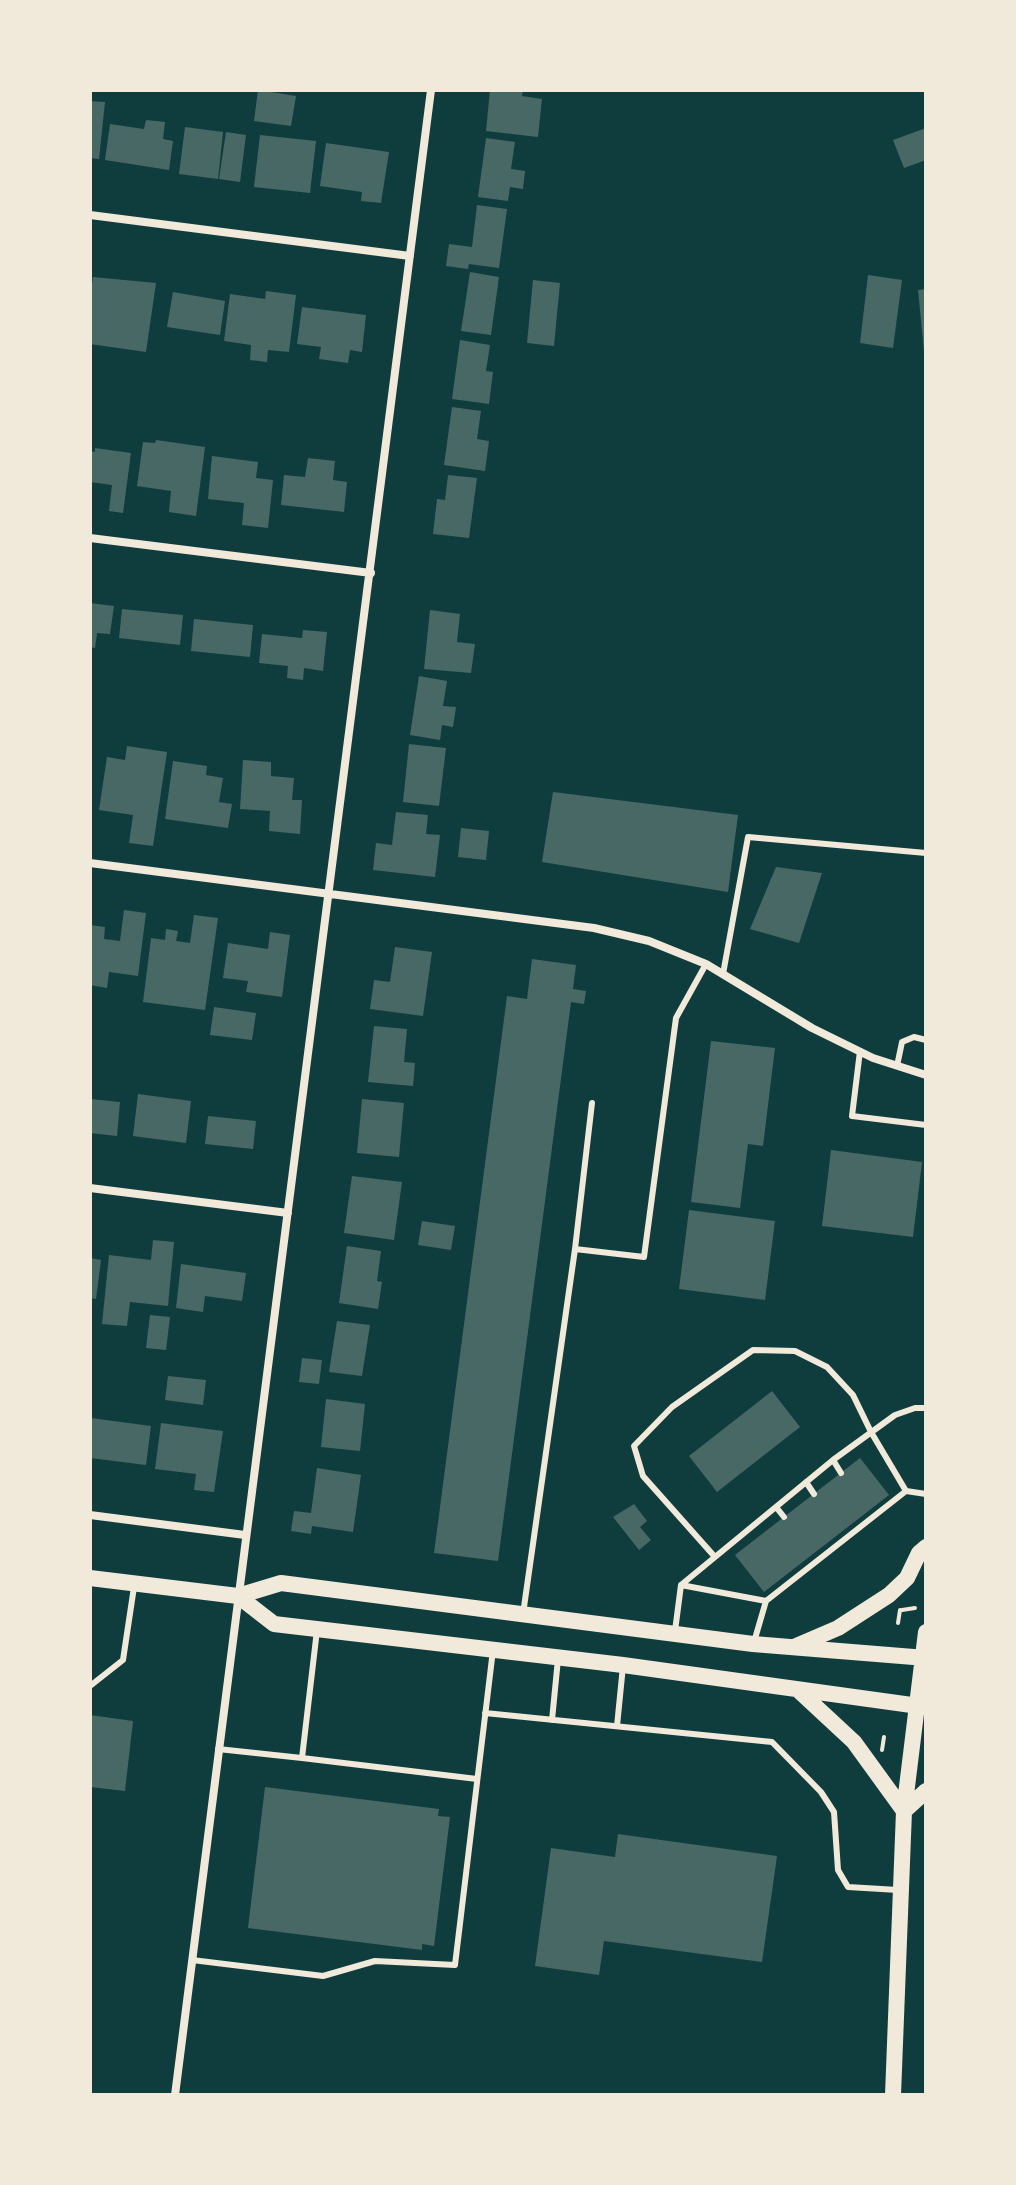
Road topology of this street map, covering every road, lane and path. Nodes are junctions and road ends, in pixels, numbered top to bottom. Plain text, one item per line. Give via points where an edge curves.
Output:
1 (431, 90) edge
2 (90, 215) edge
3 (410, 256) junction
4 (90, 538) edge
5 (371, 573) junction
6 (926, 853) edge
7 (90, 863) edge
8 (328, 893) junction
9 (706, 964) junction
10 (723, 974) junction
11 (926, 1040) edge
12 (860, 1051) junction
13 (897, 1066) junction
14 (926, 1075) edge
15 (592, 1103) dead end
16 (926, 1125) edge
17 (90, 1188) edge
18 (288, 1213) junction
19 (575, 1249) junction
20 (926, 1408) edge
21 (871, 1432) junction
22 (833, 1460) junction
23 (841, 1473) dead end
24 (806, 1482) junction
25 (906, 1491) junction
26 (814, 1494) dead end
27 (926, 1494) edge
28 (776, 1507) junction
29 (868, 1510) dead end
30 (90, 1515) edge
31 (784, 1517) dead end
32 (873, 1517) junction
33 (751, 1527) junction
34 (839, 1532) dead end
35 (245, 1535) junction
36 (759, 1537) dead end
37 (845, 1540) junction
38 (926, 1547) edge
39 (715, 1557) junction
40 (785, 1575) dead end
41 (90, 1578) edge
42 (789, 1582) junction
43 (134, 1583) junction
44 (681, 1585) junction
45 (238, 1596) junction
46 (766, 1601) junction
47 (915, 1608) dead end
48 (523, 1614) junction
49 (898, 1623) dead end
50 (317, 1629) junction
51 (926, 1632) edge
52 (675, 1634) junction
53 (753, 1644) junction
54 (791, 1648) junction
55 (493, 1650) junction
56 (558, 1658) junction
57 (924, 1658) edge
58 (623, 1665) junction
59 (90, 1686) edge
60 (797, 1689) junction
61 (921, 1706) edge
62 (485, 1713) junction
63 (552, 1720) junction
64 (617, 1726) junction
65 (884, 1737) dead end
66 (218, 1749) junction
67 (893, 1749) dead end
68 (302, 1758) junction
69 (477, 1779) junction
70 (926, 1791) edge
71 (904, 1811) junction
72 (901, 1890) junction
73 (192, 1960) junction
74 (175, 2095) edge
75 (893, 2095) edge

1 - 3 street
2 - 3 street
3 - 5 street
4 - 5 street
5 - 8 street
6 - 10 lane via 748,837
7 - 8 street
8 - 9 street via 594,928 649,941
8 - 18 street
9 - 10 street
9 - 19 lane via 676,1018 644,1257
10 - 12 street
11 - 13 lane via 902,1042
12 - 13 street
12 - 16 lane via 852,1116
13 - 14 street
15 - 19 lane
17 - 18 street
18 - 35 street
19 - 48 lane
20 - 21 lane via 895,1415
21 - 22 lane
21 - 25 lane
21 - 39 lane via 853,1395 827,1367 795,1351 753,1350 672,1407 634,1446 643,1476
22 - 23 lane
22 - 24 lane
24 - 26 lane
24 - 28 lane
25 - 27 lane
25 - 32 lane
28 - 31 lane
28 - 33 lane
29 - 32 lane
30 - 35 street
32 - 37 lane
33 - 36 lane
33 - 39 lane
34 - 37 lane
35 - 45 street
37 - 42 lane via 812,1559
38 - 54 main road via 889,1595 838,1628
39 - 44 lane
40 - 42 lane
41 - 43 main road
42 - 46 lane
43 - 45 main road
43 - 59 lane via 123,1660
44 - 46 lane
44 - 52 lane
45 - 48 main road via 281,1583
45 - 50 main road via 274,1624
45 - 66 street
46 - 53 lane
47 - 49 path via 900,1610
48 - 52 main road
50 - 55 main road
50 - 68 lane
51 - 57 main road
52 - 53 main road
53 - 54 main road
54 - 57 main road
55 - 56 main road
55 - 62 lane
56 - 58 main road
56 - 63 lane
57 - 61 main road
58 - 60 main road
58 - 64 lane
60 - 61 main road
60 - 71 main road via 854,1742
61 - 71 main road
62 - 63 lane
62 - 69 lane
63 - 64 lane
64 - 72 lane via 772,1742 834,1812 838,1870 848,1887
65 - 67 path via 884,1748
66 - 68 lane
66 - 73 street
68 - 69 lane
69 - 73 lane via 455,1965 375,1961 323,1976
70 - 71 main road
71 - 72 main road
72 - 75 main road
73 - 74 street

